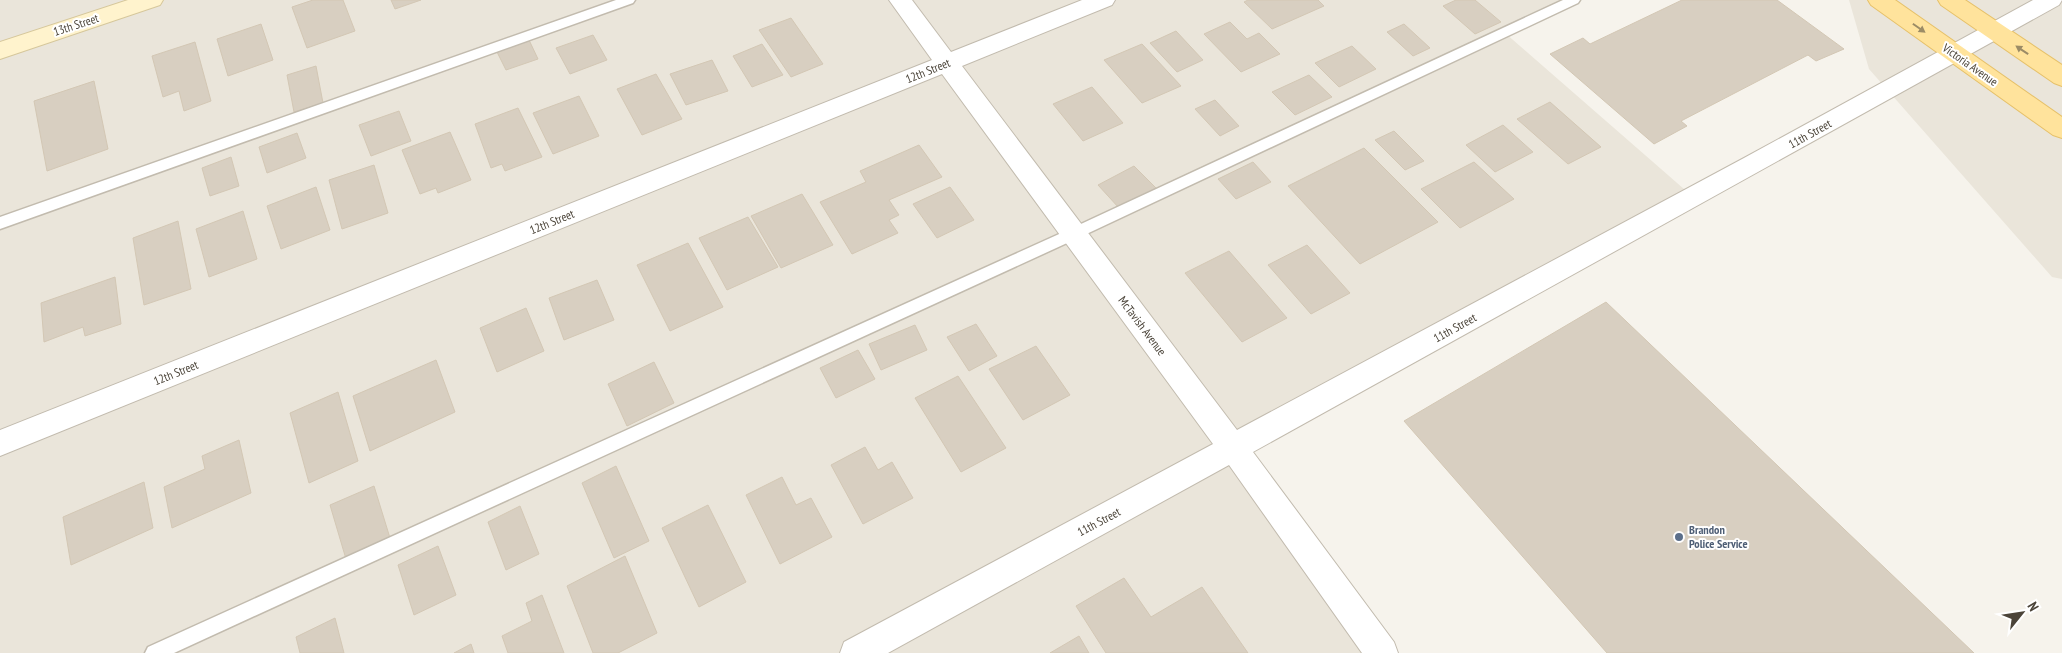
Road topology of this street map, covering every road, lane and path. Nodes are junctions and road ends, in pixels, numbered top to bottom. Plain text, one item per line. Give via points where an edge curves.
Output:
1 (152, 0) edge
2 (629, 0) edge
3 (900, 0) edge
4 (1104, 0) edge
5 (1574, 0) edge
6 (1879, 0) edge
7 (1949, 0) edge
8 (2051, 0) edge
9 (1994, 31) junction
10 (0, 51) edge
11 (1954, 53) junction
12 (947, 64) junction
13 (2062, 77) edge
14 (2062, 129) edge
15 (0, 223) edge
16 (1073, 234) junction
17 (0, 443) edge
18 (1234, 448) junction
19 (154, 653) edge
20 (856, 653) edge
21 (1382, 653) edge

1 - 10 street, 13th Street
2 - 15 lane
3 - 12 street, McTavish Avenue
4 - 12 street, 12th Street
5 - 16 lane
6 -> 11 main road, Victoria Avenue
7 - 9 main road
8 - 9 street, 11th Street
9 - 11 street, 11th Street
13 -> 9 main road
11 - 14 main road, Victoria Avenue
11 - 18 street, 11th Street
12 - 16 street, McTavish Avenue
12 - 17 street, 12th Street
16 - 18 street, McTavish Avenue
16 - 19 lane
18 - 20 street, 11th Street
18 - 21 street, McTavish Avenue

